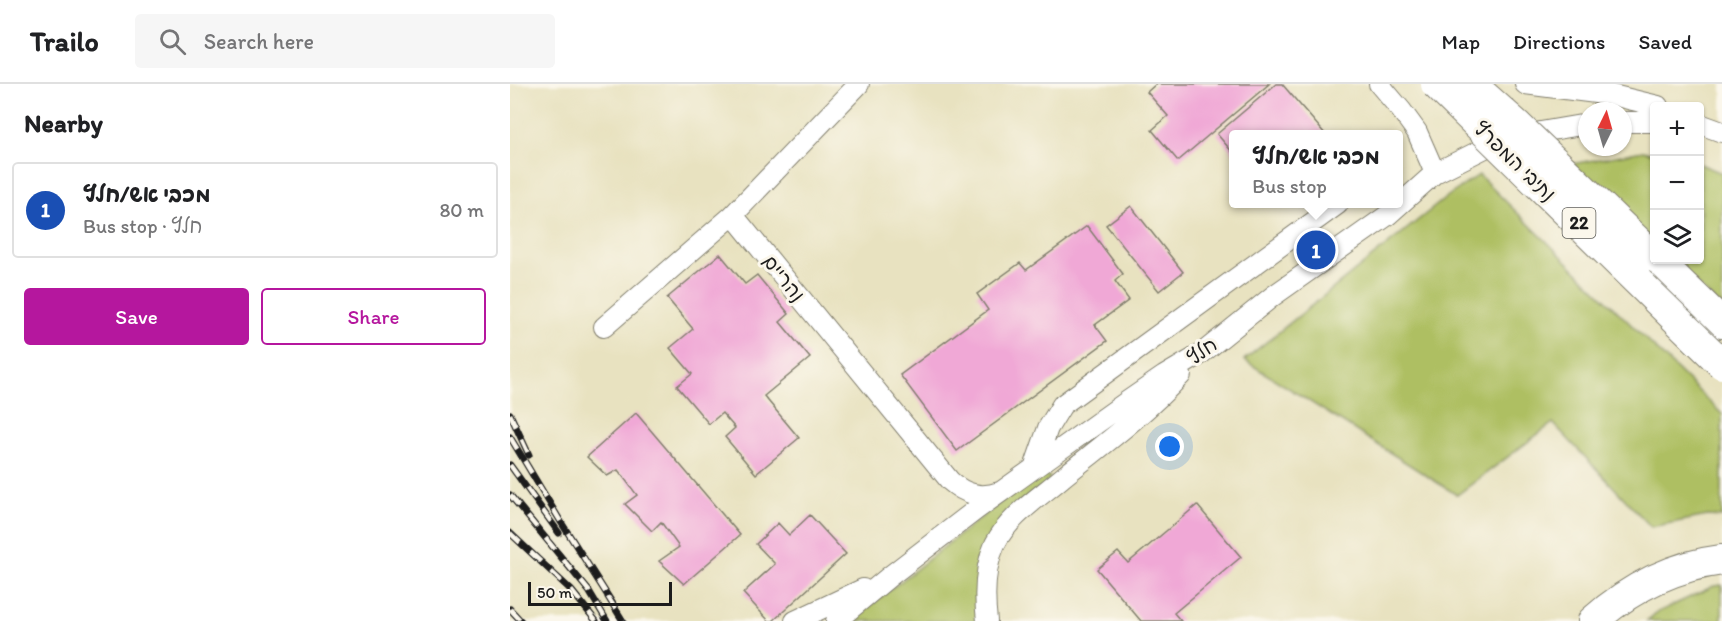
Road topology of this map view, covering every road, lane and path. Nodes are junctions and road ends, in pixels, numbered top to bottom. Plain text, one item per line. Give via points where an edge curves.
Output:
1 (859, 84) edge
2 (1379, 84) edge
3 (1436, 84) edge
4 (1471, 84) edge
5 (1525, 84) edge
6 (1650, 104) edge
7 (1632, 122) edge
8 (1650, 122) edge
9 (1704, 125) edge
10 (1578, 126) edge
11 (1722, 132) edge
12 (1435, 173) junction
13 (1419, 187) junction
14 (1403, 188) edge
15 (1403, 201) edge
16 (1333, 208) edge
17 (1396, 208) edge
18 (733, 215) junction
19 (1650, 252) edge
20 (1662, 264) edge
21 (1722, 323) edge
22 (604, 327) dead end
23 (1201, 354) junction
24 (1722, 364) edge
25 (1034, 468) junction
26 (950, 481) junction
27 (1007, 488) junction
28 (955, 526) junction
29 (1713, 561) edge
30 (890, 576) junction
31 (795, 621) edge
32 (836, 621) edge
33 (987, 621) edge
34 (1593, 621) edge

1 - 18 street
2 - 12 street via 1417,132
3 - 24 highway, נתיבי המפרץ / 22, bridge
4 - 19 highway, נתיבי המפרץ / 22, bridge
5 - 6 street
7 - 8 street
9 - 11 street
10 - 12 street, חלץ via 1492,144
12 - 13 street, חלץ
13 - 14 street
13 - 15 street, חלץ
16 - 25 street via 1062,405 1048,428
17 - 23 street, חלץ via 1273,296
18 - 22 street
18 - 26 street, נהריים
20 - 21 highway, נתיבי המפרץ / 22
23 - 25 street, חלץ
23 - 33 street via 1172,385 1032,502 1000,536 986,580
25 - 27 street, חלץ
26 - 27 street via 972,495 988,495
26 - 28 street via 957,506
27 - 28 street, חלץ
28 - 30 street, חלץ
29 - 34 highway via 1654,578
30 - 31 street
30 - 32 street, חלץ

